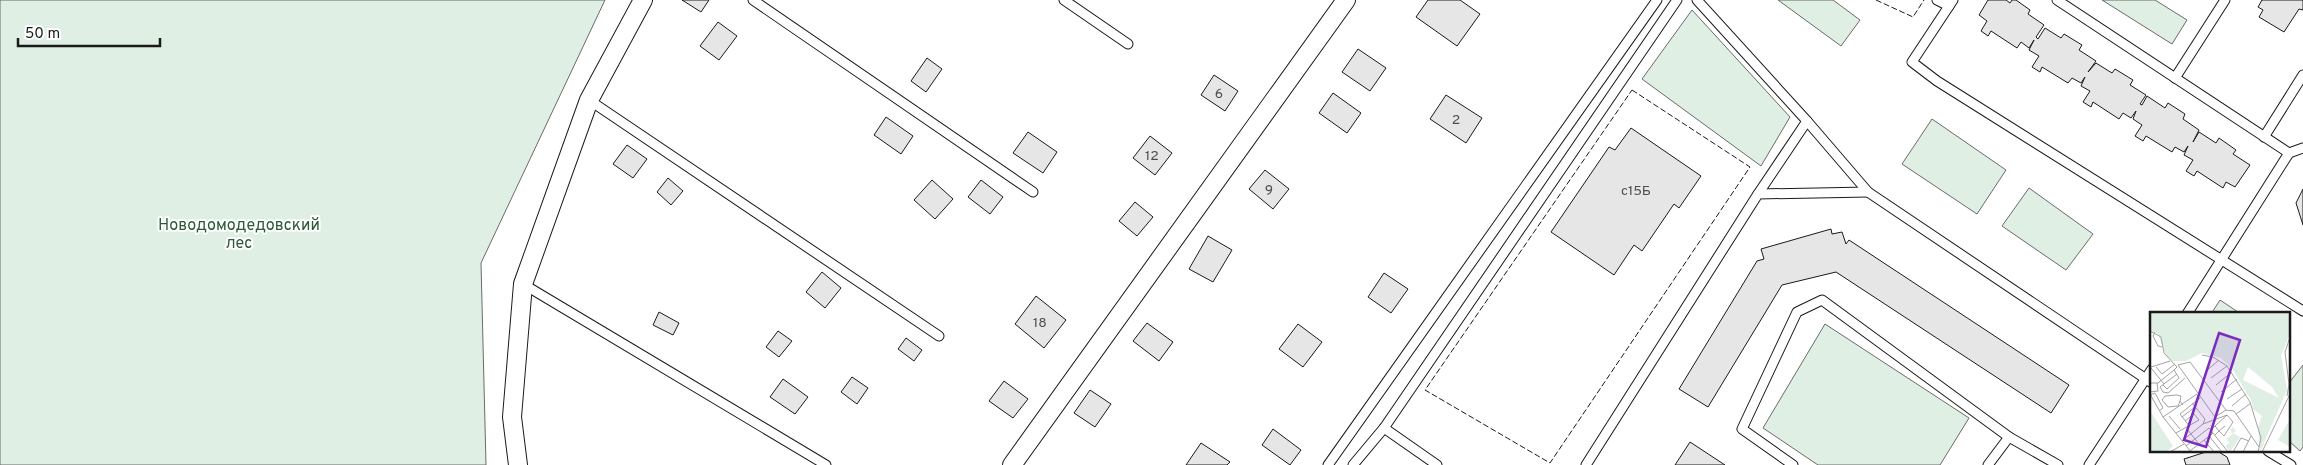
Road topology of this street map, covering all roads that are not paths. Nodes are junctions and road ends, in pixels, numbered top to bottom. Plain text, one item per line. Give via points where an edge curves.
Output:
1 (644, 0) edge
2 (753, 0) edge
3 (1064, 0) edge
4 (1346, 0) edge
5 (1657, 0) edge
6 (1677, 0) edge
7 (1697, 0) edge
8 (1936, 0) edge
9 (2057, 0) edge
10 (2225, 0) edge
11 (1951, 3) edge
12 (2069, 3) edge
13 (1128, 44) dead end
14 (2303, 75) edge
15 (2175, 78) junction
16 (589, 100) junction
17 (1807, 120) junction
18 (2264, 137) junction
19 (2303, 148) edge
20 (2289, 153) junction
21 (1033, 192) dead end
22 (1868, 192) junction
23 (1758, 194) junction
24 (2221, 260) junction
25 (523, 284) junction
26 (2303, 311) edge
27 (2188, 312) edge
28 (939, 336) dead end
29 (2148, 381) edge
30 (1384, 428) junction
31 (2009, 437) junction
32 (2270, 452) edge
33 (1590, 464) edge
34 (518, 465) edge
35 (826, 465) edge
36 (1012, 465) edge
37 (1328, 465) edge
38 (1353, 465) edge
39 (1438, 465) edge
40 (1793, 465) edge
41 (1988, 465) edge
42 (2058, 465) edge
43 (2089, 465) edge
44 (2291, 465) edge

1 - 16 street
2 - 21 lane
3 - 13 lane
4 - 36 street
5 - 37 lane
6 - 30 lane
7 - 17 lane
8 - 11 lane
9 - 12 lane
10 - 15 lane
11 - 24 lane via 1912,62 1937,81
12 - 15 lane
14 - 18 lane
15 - 18 lane
16 - 25 street
16 - 28 lane
17 - 22 lane
17 - 23 lane
18 - 20 lane
19 - 20 lane
20 - 24 lane
22 - 23 lane
22 - 29 lane
23 - 33 lane
24 - 26 lane
24 - 27 lane
25 - 34 street via 512,417
25 - 35 lane
29 - 43 lane
30 - 38 lane
30 - 39 lane
31 - 40 lane via 1822,300 1797,312 1742,429
31 - 41 lane
31 - 42 lane
32 - 44 lane

